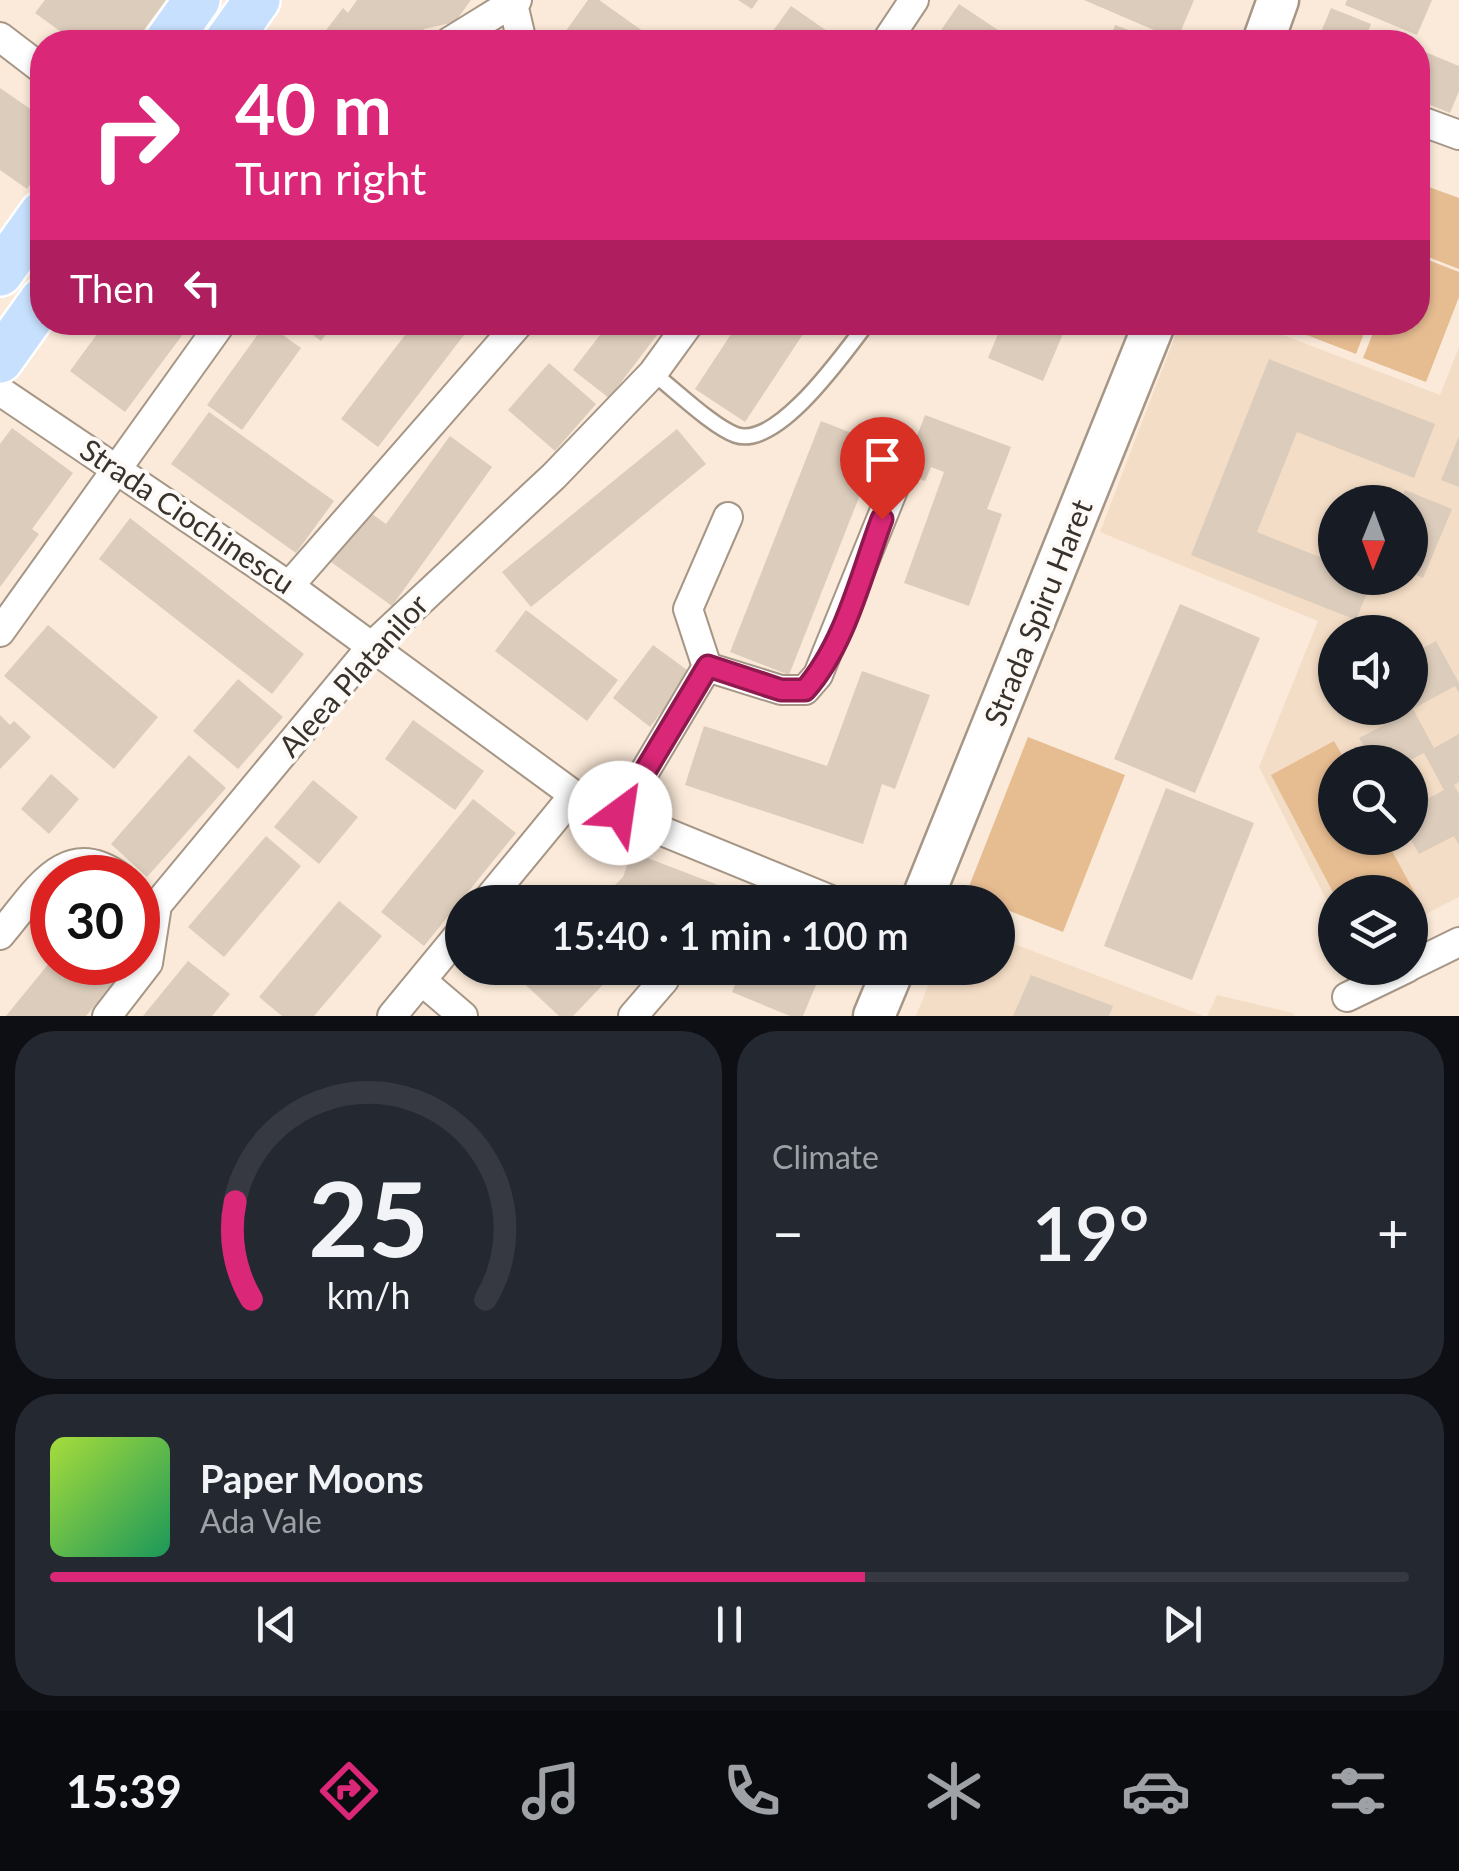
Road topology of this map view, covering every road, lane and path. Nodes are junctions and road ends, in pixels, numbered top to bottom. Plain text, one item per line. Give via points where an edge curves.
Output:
1 (198, 0) edge
2 (257, 0) edge
3 (914, 0) edge
4 (1278, 0) edge
5 (515, 2) edge
6 (175, 30) edge
7 (236, 30) edge
8 (470, 30) edge
9 (520, 30) edge
10 (894, 30) edge
11 (1267, 30) edge
12 (0, 38) edge
13 (30, 60) edge
14 (1430, 124) edge
15 (1459, 135) edge
16 (30, 231) edge
17 (0, 273) edge
18 (30, 318) edge
19 (213, 335) edge
20 (509, 335) edge
21 (681, 335) edge
22 (857, 335) edge
23 (1150, 335) edge
24 (0, 360) edge
25 (653, 373) junction
26 (0, 390) edge
27 (118, 467) junction
28 (894, 486) dead end
29 (728, 516) dead end
30 (289, 586) junction
31 (0, 632) edge
32 (372, 646) junction
33 (708, 666) junction
34 (574, 795) junction
35 (620, 813) junction
36 (160, 884) edge
37 (500, 885) edge
38 (795, 885) edge
39 (928, 885) edge
40 (30, 901) edge
41 (0, 935) edge
42 (1459, 942) edge
43 (445, 953) edge
44 (1428, 958) edge
45 (422, 981) junction
46 (131, 985) edge
47 (660, 985) edge
48 (887, 985) edge
49 (1372, 985) edge
50 (1347, 997) dead end
51 (108, 1016) edge
52 (392, 1016) edge
53 (463, 1016) edge
54 (633, 1016) edge
55 (874, 1016) edge

1 - 6 main road
2 - 7 main road
3 - 10 street
4 - 11 street
5 - 8 street
5 - 9 street
12 - 13 street
14 - 15 street
16 - 17 main road
18 - 24 main road
19 - 27 street
20 - 30 street
21 - 25 street, Aleea Platanilor
22 - 25 lane via 780,424 759,436 734,434
23 - 39 street, Strada Spiru Haret
25 - 32 street, Aleea Platanilor
26 - 27 street, Strada Ciochinescu
27 - 30 street, Strada Ciochinescu
27 - 31 street
28 - 33 street via 838,635 805,690 781,690
29 - 33 street via 688,609
30 - 32 street, Strada Ciochinescu
32 - 34 street, Strada Ciochinescu
32 - 36 street, Aleea Platanilor
33 - 35 street
34 - 35 street, Strada Ciochinescu
34 - 37 street
35 - 38 street, Strada Ciochinescu
40 - 41 street
42 - 44 street
43 - 45 street
45 - 52 street
45 - 53 street
46 - 51 street, Aleea Platanilor
47 - 54 street
48 - 55 street
49 - 50 street

